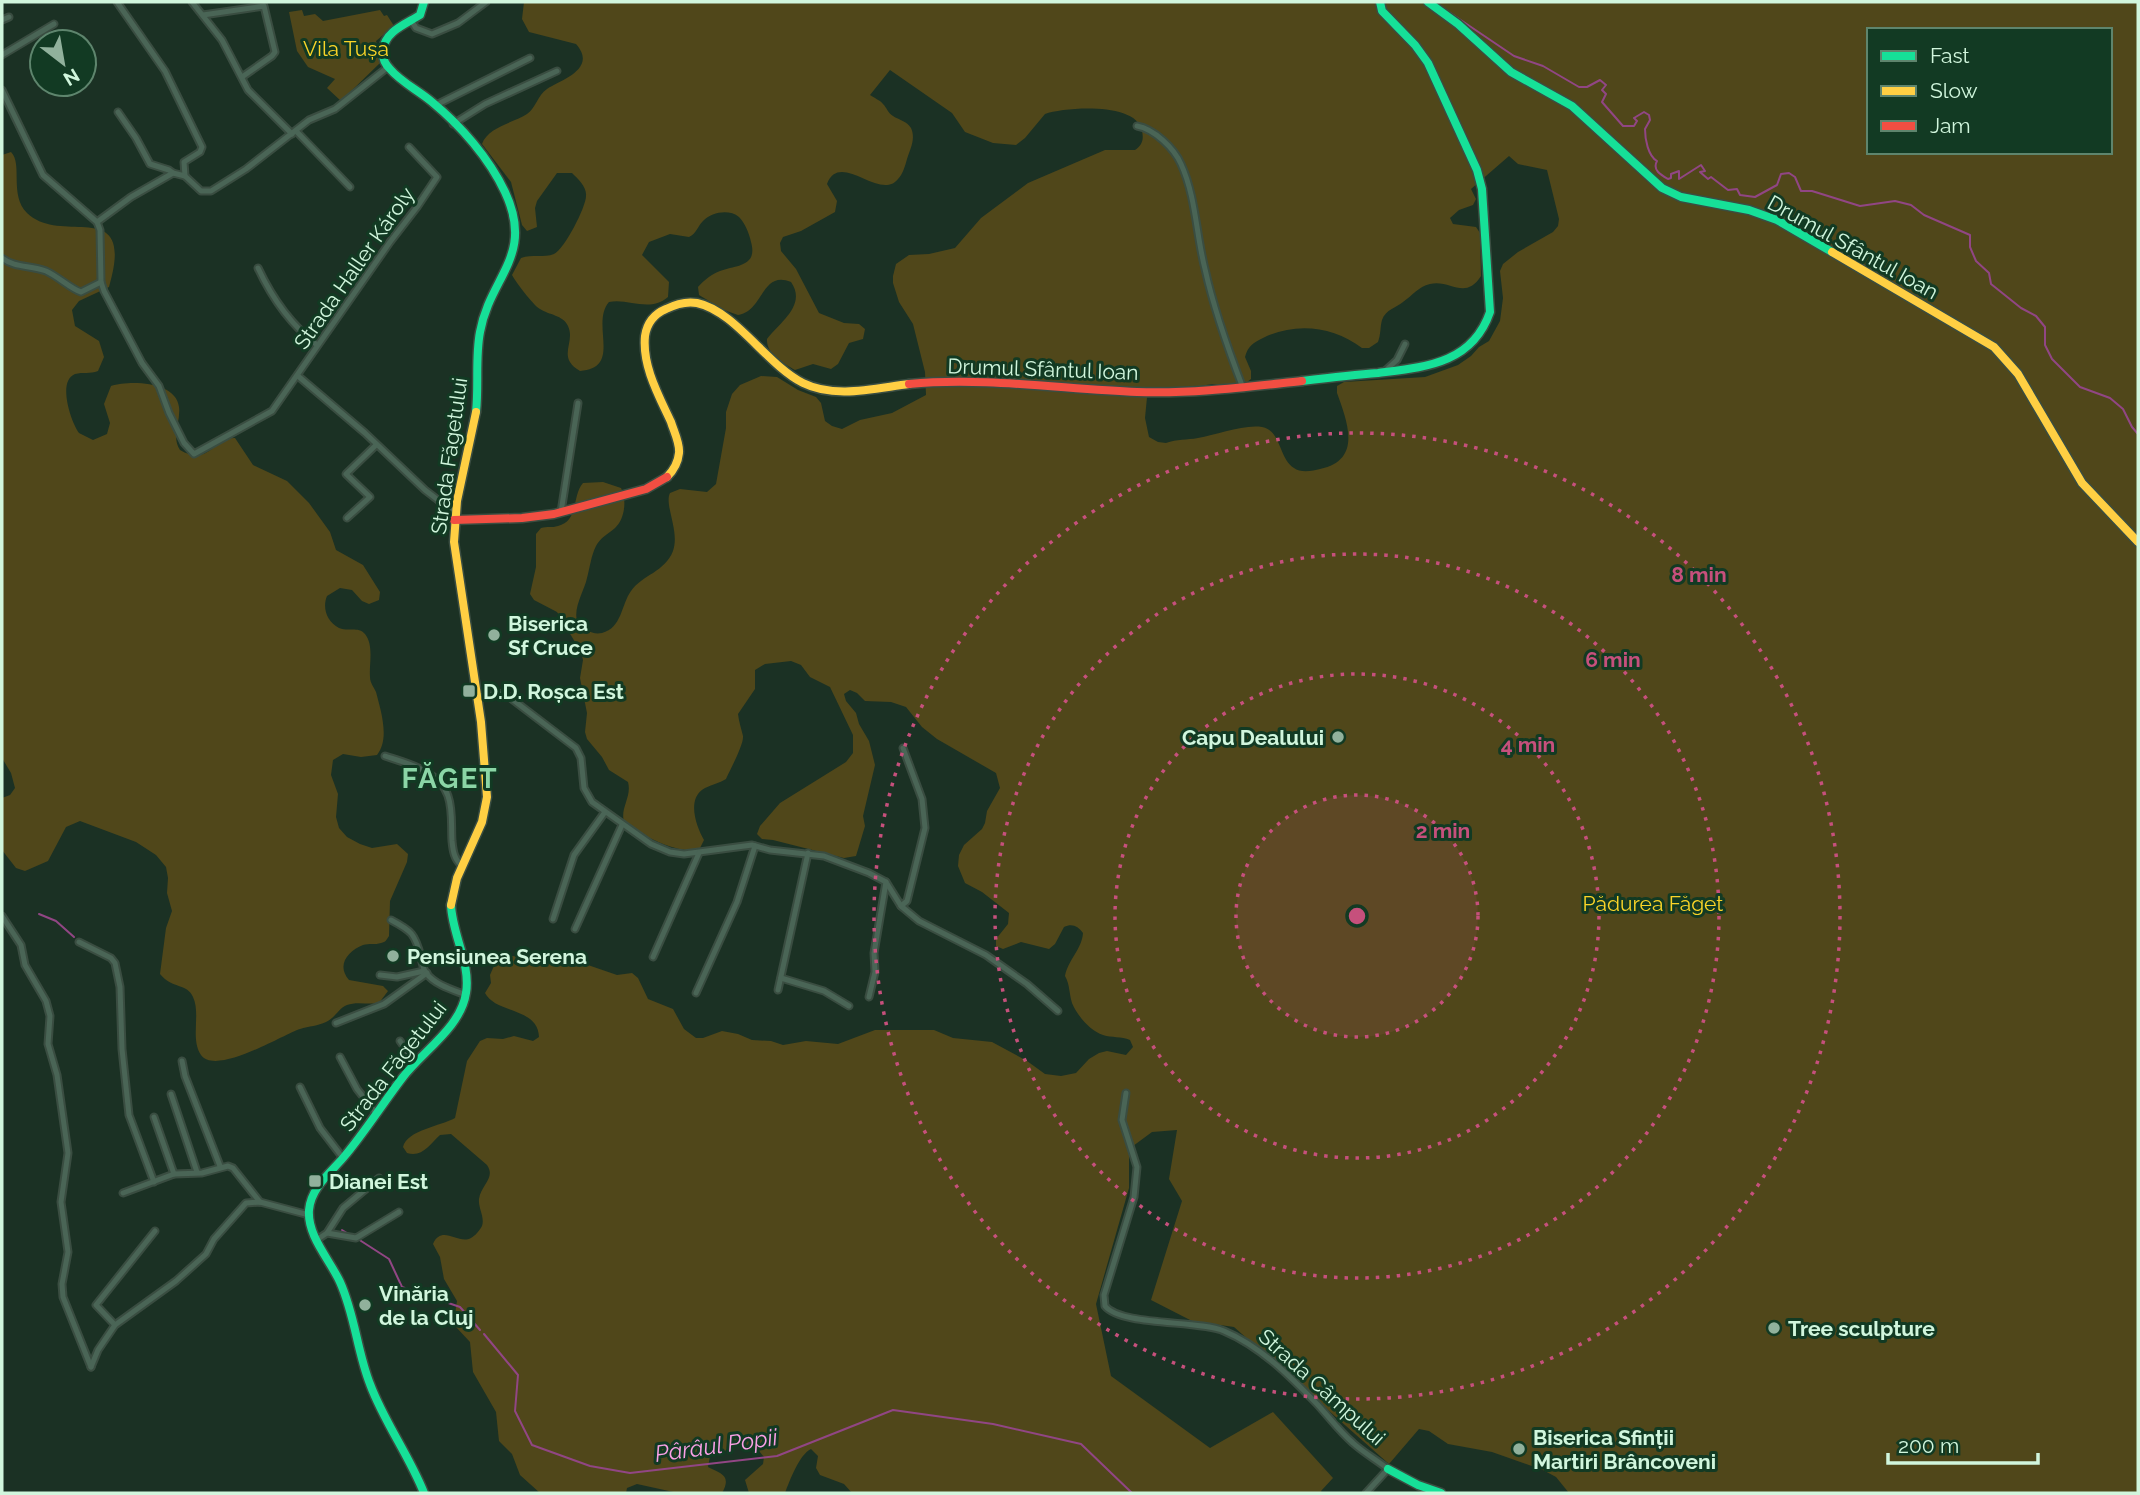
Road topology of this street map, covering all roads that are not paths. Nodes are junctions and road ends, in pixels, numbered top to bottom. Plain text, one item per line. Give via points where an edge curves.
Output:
1 (117, 2) edge
2 (192, 2) edge
3 (424, 2) edge
4 (486, 2) edge
5 (1380, 2) edge
6 (1428, 2) edge
7 (203, 15) junction
8 (412, 22) junction
9 (54, 24) dead end
10 (2, 55) edge
11 (530, 58) dead end
12 (388, 66) junction
13 (557, 71) dead end
14 (242, 77) junction
15 (2, 90) edge
16 (436, 105) junction
17 (118, 112) dead end
18 (453, 124) junction
19 (1137, 126) dead end
20 (294, 132) junction
21 (409, 148) dead end
22 (173, 173) junction
23 (185, 176) junction
24 (350, 187) dead end
25 (97, 222) junction
26 (2, 258) edge
27 (258, 268) dead end
28 (101, 282) junction
29 (1405, 344) dead end
30 (317, 345) junction
31 (1385, 371) junction
32 (299, 376) junction
33 (1243, 388) junction
34 (578, 403) dead end
35 (376, 445) junction
36 (561, 512) junction
37 (455, 516) junction
38 (347, 518) dead end
39 (2138, 542) edge
40 (477, 696) junction
41 (903, 748) dead end
42 (385, 756) dead end
43 (605, 812) junction
44 (622, 825) junction
45 (755, 846) junction
46 (698, 853) junction
47 (808, 853) junction
48 (462, 866) junction
49 (886, 882) junction
50 (901, 906) junction
51 (2, 916) edge
52 (553, 919) dead end
53 (391, 920) dead end
54 (575, 929) dead end
55 (79, 942) dead end
56 (653, 957) dead end
57 (426, 972) junction
58 (380, 975) dead end
59 (781, 978) junction
60 (778, 990) dead end
61 (696, 993) dead end
62 (466, 995) junction
63 (869, 997) dead end
64 (849, 1006) dead end
65 (1058, 1011) dead end
66 (336, 1023) dead end
67 (400, 1041) dead end
68 (340, 1057) dead end
69 (182, 1061) dead end
70 (415, 1062) junction
71 (300, 1087) dead end
72 (1126, 1093) dead end
73 (171, 1094) dead end
74 (376, 1113) junction
75 (154, 1117) dead end
76 (343, 1158) junction
77 (220, 1166) junction
78 (197, 1172) junction
79 (174, 1174) junction
80 (379, 1178) dead end
81 (154, 1182) junction
82 (123, 1193) dead end
83 (260, 1202) junction
84 (399, 1212) dead end
85 (309, 1215) junction
86 (155, 1231) dead end
87 (327, 1233) junction
88 (318, 1239) junction
89 (115, 1325) junction
90 (1388, 1469) junction
91 (424, 1493) edge
92 (1366, 1493) edge
93 (1441, 1493) edge

1 - 23 street via 165,71 202,147 184,162
2 - 7 street
3 - 8 main road
4 - 8 street via 458,23 432,34 416,29
5 - 31 main road, Drumul Sfântul Ioan via 1382,11 1428,63 1477,170 1490,306 1480,335 1455,356 1432,365
6 - 39 main road, Drumul Sfântul Ioan via 1511,72 1572,106 1662,188 1681,197 1777,220 1994,347 2018,374 2082,483
7 - 14 street
7 - 14 street via 264,6 274,54
8 - 12 main road via 386,39 382,51
9 - 10 street
11 - 16 street
12 - 16 main road, Strada Făgetului
12 - 20 street via 335,109
13 - 18 street
14 - 20 street via 248,90
15 - 25 street via 43,175
16 - 18 main road, Strada Făgetului
17 - 22 street via 150,164
18 - 37 main road, Strada Făgetului via 493,169 512,209 516,233 513,254 482,322 476,410
19 - 33 street via 1160,139 1182,165 1204,268
20 - 23 street via 211,191 201,191
20 - 24 street
21 - 30 street, Strada Haller Károly via 437,177
22 - 23 street
22 - 25 street
25 - 28 street
26 - 28 street via 52,274 81,292
27 - 30 street via 300,332
28 - 32 street, Strada Haller Károly via 142,363 159,386 184,443 194,454 272,411
29 - 31 street
30 - 32 street, Strada Haller Károly
31 - 33 main road, Drumul Sfântul Ioan
32 - 35 street
33 - 36 main road, Drumul Sfântul Ioan via 1209,392 940,382 818,389 789,377 717,312 702,304 682,302 654,318 645,345 650,377 678,444 676,466 666,479 651,487
34 - 36 street
35 - 37 street
35 - 38 street via 346,474 370,497
36 - 37 main road, Drumul Sfântul Ioan via 525,518
37 - 40 main road, Strada Făgetului via 456,569
40 - 43 street via 504,693 576,748 584,788
40 - 48 main road, Strada Făgetului via 487,796 483,818
41 - 50 street via 922,799 925,828 907,901
42 - 48 street via 416,766 446,790 453,849
43 - 44 street
43 - 52 street via 574,855
44 - 46 street via 651,845 670,852
44 - 54 street
45 - 46 street
45 - 47 street
45 - 61 street via 737,902
46 - 56 street
47 - 49 street
47 - 59 street
48 - 62 main road, Strada Făgetului via 451,904 468,980
49 - 50 street
49 - 63 street
50 - 65 street via 919,921 986,954
51 - 89 street via 21,945 25,965 50,1016 48,1044 68,1153 61,1202 68,1252 62,1297 90,1367
53 - 57 street via 416,937
55 - 81 street via 115,963 129,1115
57 - 58 street
57 - 62 street via 445,987
57 - 66 street via 384,1004
59 - 60 street
59 - 64 street via 824,991
62 - 70 main road, Strada Făgetului via 453,1020
67 - 70 street
68 - 74 street
69 - 77 street
70 - 74 main road, Strada Făgetului
71 - 76 street via 317,1124
72 - 90 street, Strada Câmpului via 1122,1120 1137,1167 1134,1197 1104,1294 1107,1310 1165,1324 1205,1325 1240,1339 1271,1361 1353,1443
73 - 78 street
74 - 76 main road, Strada Făgetului
75 - 79 street
76 - 85 main road, Strada Făgetului via 320,1184
77 - 78 street
77 - 83 street via 233,1168
78 - 79 street
79 - 81 street
80 - 87 street via 343,1208
81 - 82 street
83 - 85 street
83 - 89 street via 246,1203 206,1254
84 - 87 street via 356,1238
85 - 88 main road
86 - 89 street via 96,1305
87 - 88 street
88 - 91 main road via 348,1302 370,1384
90 - 92 street
90 - 93 main road, Strada Câmpului

